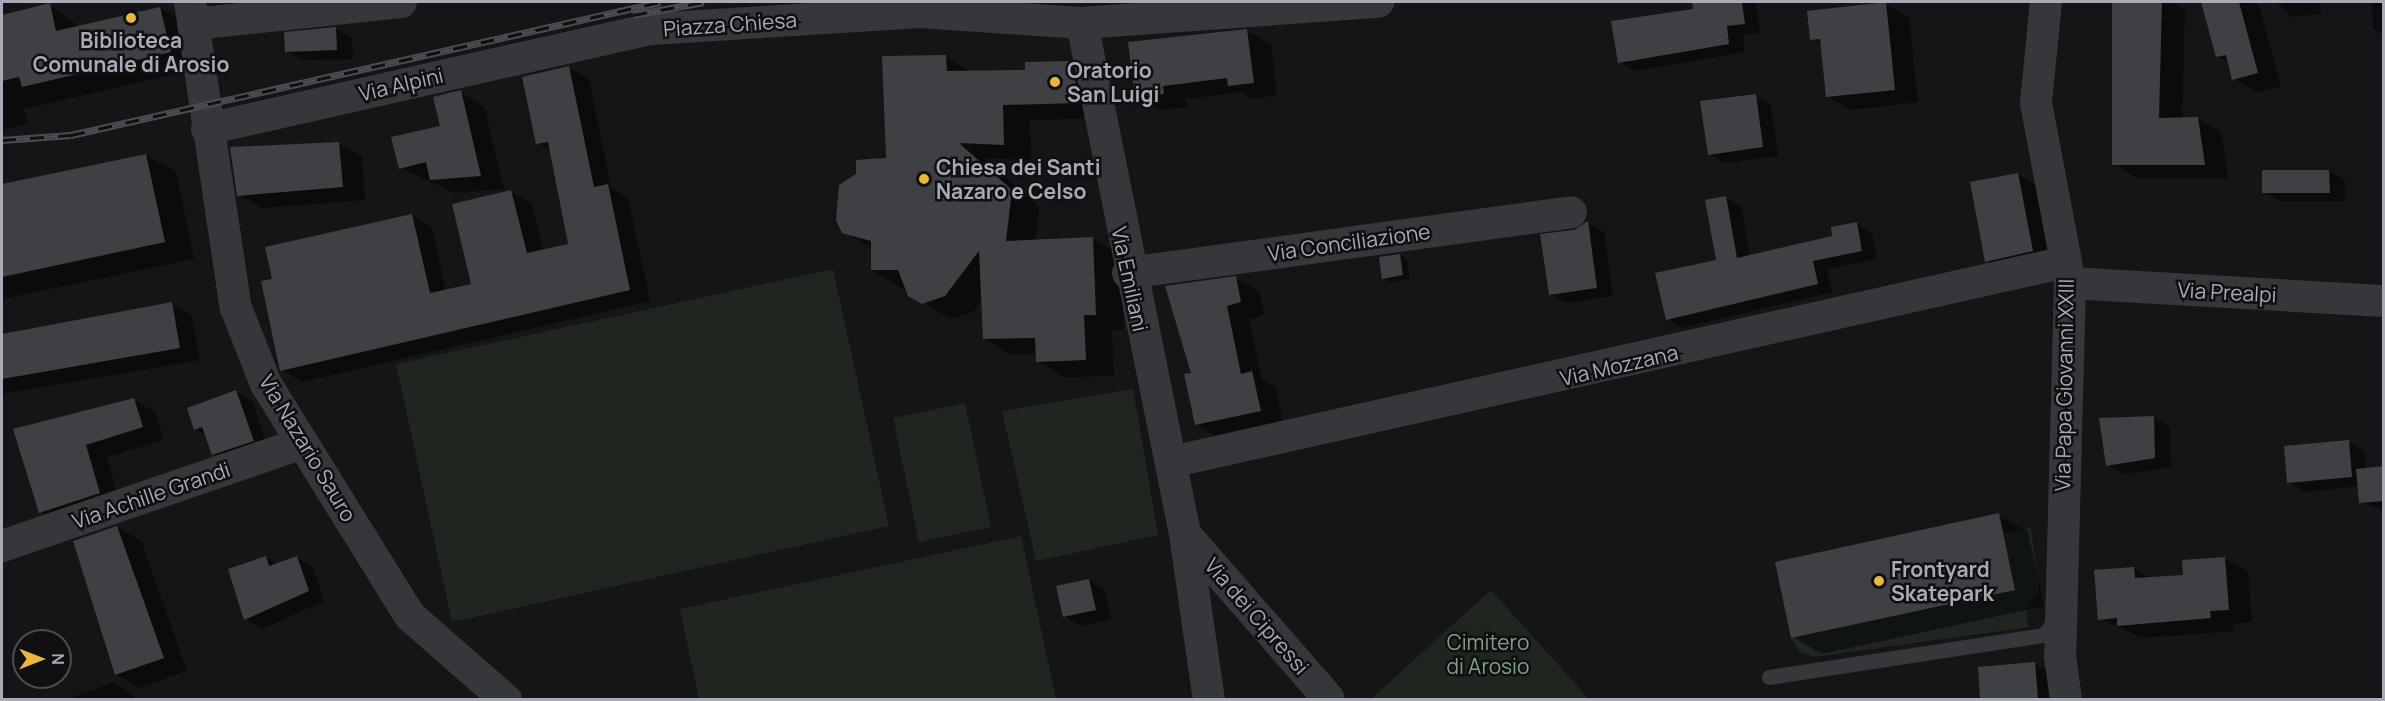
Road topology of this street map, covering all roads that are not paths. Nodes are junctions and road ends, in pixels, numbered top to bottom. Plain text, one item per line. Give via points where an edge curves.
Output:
1 (401, 2) edge
2 (1378, 2) edge
3 (2046, 2) edge
4 (920, 7) edge
5 (191, 13) edge
6 (1082, 23) junction
7 (595, 39) joint
8 (207, 129) junction
9 (1571, 212) dead end
10 (1128, 273) junction
11 (2068, 273) junction
12 (2384, 300) edge
13 (300, 444) junction
14 (1171, 462) junction
15 (1185, 534) junction
16 (2, 546) edge
17 (2061, 602) junction
18 (1769, 677) dead end
19 (1328, 698) edge
20 (506, 699) edge
21 (1209, 699) edge
22 (2066, 699) edge

1 - 5 street
2 - 6 street, Piazza Chiesa
3 - 11 street, Via Papa Giovanni XXIII via 2036,103
4 - 6 street, Piazza Chiesa
4 - 7 street, Piazza Chiesa via 652,29
5 - 8 street, Via Nazario Sauro
6 - 10 street, Via Emiliani
7 - 8 street, Via Alpini
8 - 13 street, Via Nazario Sauro via 236,308 266,384
9 - 10 street, Via Conciliazione
10 - 14 street, Via Emiliani
11 - 12 street, Via Prealpi
11 - 14 street, Via Mozzana
11 - 17 street, Via Papa Giovanni XXIII
13 - 16 street, Via Achille Grandi
13 - 20 street, Via Nazario Sauro via 410,616
14 - 15 street, Via dei Cipressi
15 - 19 street, Via dei Cipressi
15 - 21 street, Via dei Cipressi
17 - 18 lane via 2044,635
17 - 22 street, Via Papa Giovanni XXIII

